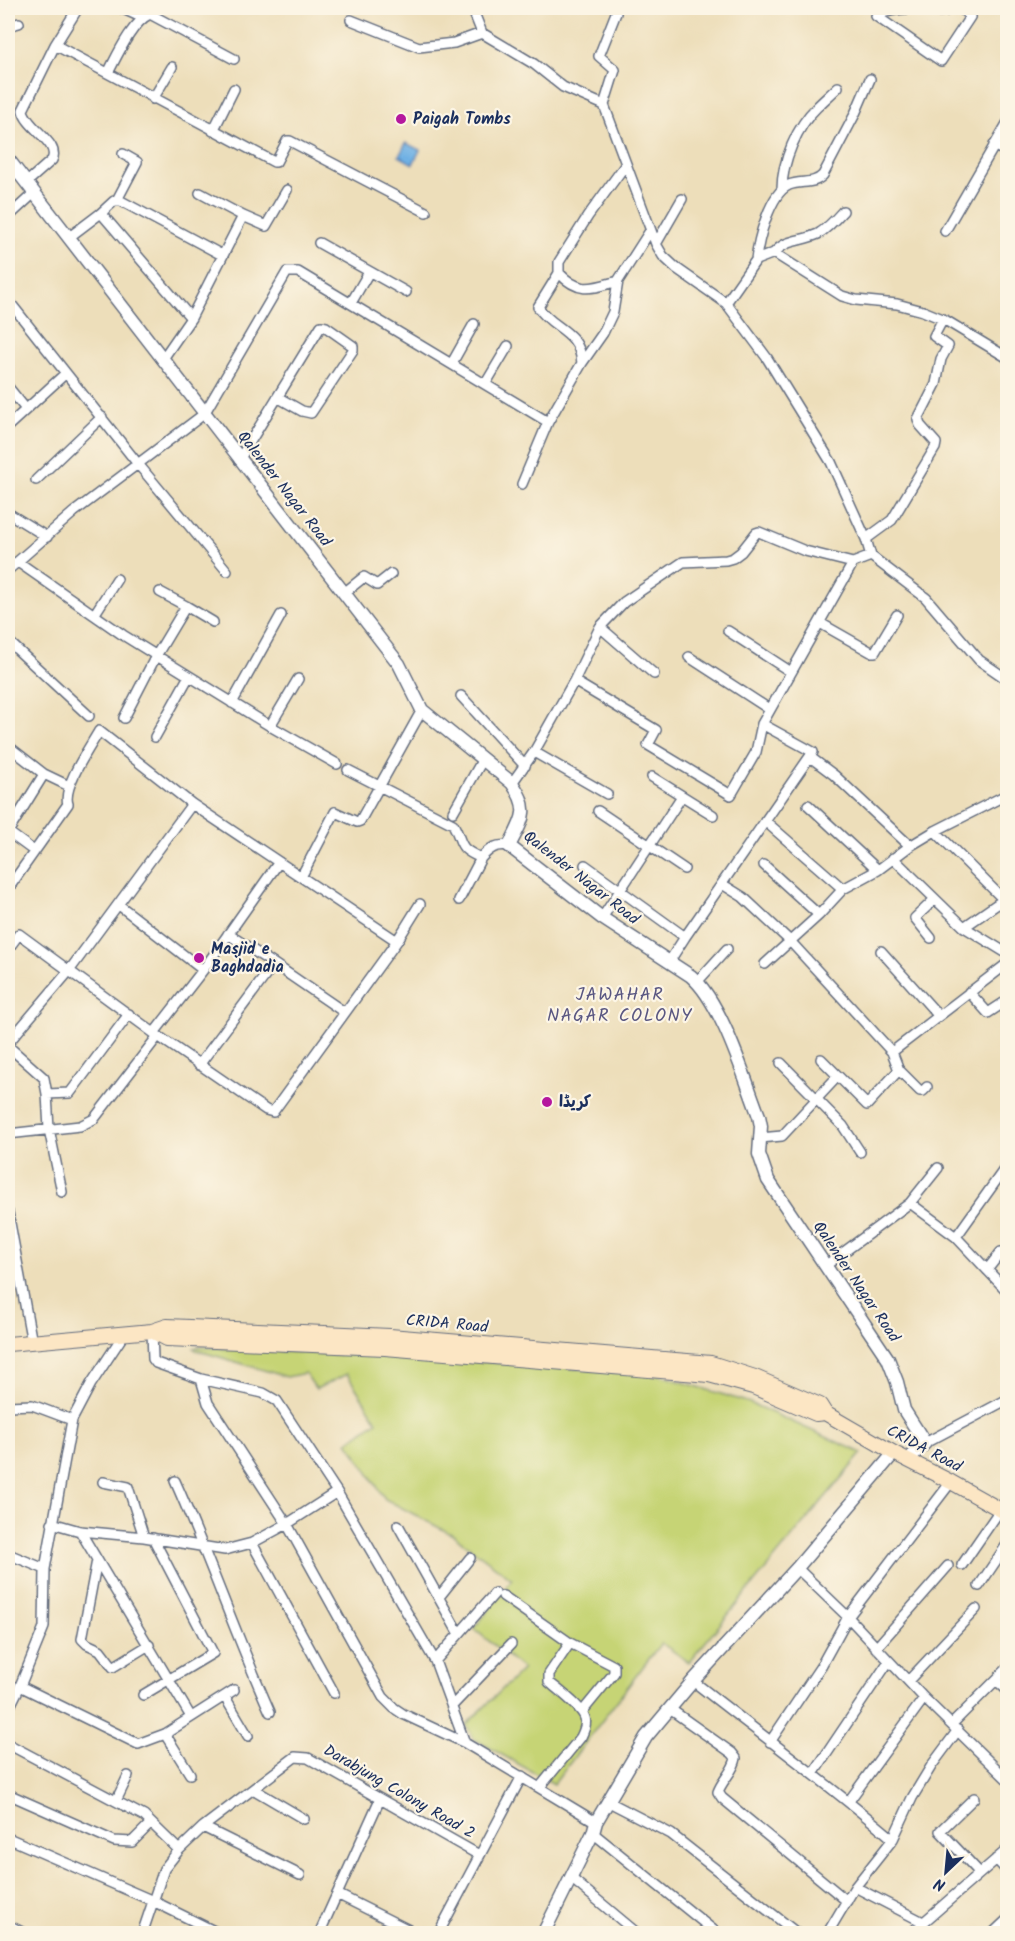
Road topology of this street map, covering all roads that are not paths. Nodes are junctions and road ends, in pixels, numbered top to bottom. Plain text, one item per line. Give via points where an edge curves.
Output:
1 (78, 8) edge
2 (121, 8) edge
3 (472, 8) edge
4 (952, 8) edge
5 (961, 8) edge
6 (616, 13) dead end
7 (142, 18) junction
8 (351, 20) dead end
9 (18, 22) dead end
10 (8, 26) edge
11 (482, 33) junction
12 (55, 45) junction
13 (234, 59) dead end
14 (172, 67) dead end
15 (108, 73) junction
16 (870, 79) dead end
17 (838, 87) dead end
18 (234, 89) dead end
19 (153, 99) junction
20 (604, 105) junction
21 (1008, 122) edge
22 (213, 131) junction
23 (994, 145) junction
24 (1008, 153) edge
25 (123, 154) dead end
26 (8, 159) edge
27 (626, 164) junction
28 (26, 183) junction
29 (782, 189) junction
30 (287, 190) dead end
31 (200, 193) dead end
32 (33, 194) junction
33 (682, 199) dead end
34 (117, 200) junction
35 (843, 211) dead end
36 (426, 212) dead end
37 (101, 213) junction
38 (243, 216) junction
39 (8, 217) edge
40 (650, 231) junction
41 (945, 231) dead end
42 (68, 237) junction
43 (319, 243) dead end
44 (656, 244) junction
45 (774, 253) junction
46 (222, 255) junction
47 (756, 260) junction
48 (369, 272) junction
49 (559, 273) junction
50 (618, 281) junction
51 (406, 292) dead end
52 (8, 300) edge
53 (351, 303) junction
54 (726, 303) junction
55 (191, 318) junction
56 (943, 319) junction
57 (474, 324) dead end
58 (508, 346) dead end
59 (1008, 358) edge
60 (162, 360) junction
61 (452, 363) junction
62 (582, 363) junction
63 (66, 373) junction
64 (486, 383) junction
65 (8, 387) edge
66 (279, 398) junction
67 (25, 408) junction
68 (204, 414) junction
69 (102, 417) junction
70 (548, 422) junction
71 (8, 426) edge
72 (239, 460) junction
73 (138, 464) junction
74 (36, 480) dead end
75 (522, 484) dead end
76 (8, 513) edge
77 (47, 537) junction
78 (866, 539) junction
79 (871, 556) junction
80 (18, 562) junction
81 (853, 563) junction
82 (8, 570) edge
83 (227, 571) dead end
84 (391, 574) dead end
85 (117, 579) dead end
86 (160, 592) dead end
87 (344, 593) junction
88 (186, 606) junction
89 (94, 615) junction
90 (281, 615) dead end
91 (897, 615) dead end
92 (213, 622) dead end
93 (820, 623) junction
94 (600, 627) junction
95 (728, 631) dead end
96 (8, 641) edge
97 (156, 656) junction
98 (689, 657) dead end
99 (791, 672) junction
100 (654, 674) dead end
101 (189, 676) junction
102 (298, 679) dead end
103 (1008, 680) edge
104 (574, 681) junction
105 (461, 696) dead end
106 (232, 703) junction
107 (422, 710) junction
108 (770, 710) junction
109 (89, 716) dead end
110 (124, 718) dead end
111 (762, 724) junction
112 (270, 726) junction
113 (155, 737) dead end
114 (8, 746) edge
115 (534, 752) junction
116 (810, 757) junction
117 (483, 759) junction
118 (337, 764) dead end
119 (525, 766) junction
120 (348, 770) dead end
121 (44, 774) junction
122 (652, 777) dead end
123 (512, 783) junction
124 (69, 786) junction
125 (379, 786) junction
126 (607, 794) dead end
127 (1008, 794) edge
128 (682, 796) junction
129 (192, 804) junction
130 (808, 805) dead end
131 (598, 811) dead end
132 (453, 812) dead end
133 (713, 815) dead end
134 (765, 821) junction
135 (935, 831) junction
136 (8, 832) edge
137 (509, 846) junction
138 (650, 846) junction
139 (910, 846) junction
140 (34, 851) junction
141 (481, 858) junction
142 (893, 858) junction
143 (279, 862) junction
144 (585, 865) dead end
145 (764, 865) dead end
146 (684, 868) dead end
147 (878, 870) junction
148 (301, 877) junction
149 (722, 884) junction
150 (8, 889) edge
151 (843, 889) junction
152 (620, 890) junction
153 (934, 898) junction
154 (1005, 898) edge
155 (459, 900) dead end
156 (420, 904) dead end
157 (119, 905) junction
158 (819, 915) junction
159 (602, 918) junction
160 (964, 927) junction
161 (228, 934) junction
162 (685, 937) junction
163 (931, 938) dead end
164 (790, 940) junction
165 (397, 941) junction
166 (8, 949) edge
167 (727, 949) dead end
168 (880, 951) dead end
169 (1008, 954) edge
170 (669, 963) junction
171 (1008, 963) edge
172 (274, 964) junction
173 (765, 964) dead end
174 (69, 970) junction
175 (203, 970) junction
176 (697, 982) junction
177 (969, 992) junction
178 (1008, 1000) edge
179 (344, 1012) junction
180 (129, 1014) junction
181 (938, 1015) junction
182 (156, 1034) junction
183 (8, 1045) edge
184 (892, 1053) junction
185 (821, 1059) dead end
186 (781, 1063) dead end
187 (199, 1065) junction
188 (899, 1070) junction
189 (838, 1076) junction
190 (927, 1087) dead end
191 (47, 1094) junction
192 (815, 1099) junction
193 (49, 1129) junction
194 (8, 1134) edge
195 (760, 1138) junction
196 (860, 1152) dead end
197 (1008, 1164) edge
198 (938, 1168) dead end
199 (62, 1192) dead end
200 (910, 1203) junction
201 (8, 1212) edge
202 (956, 1236) junction
203 (11, 1251) edge
204 (1001, 1252) dead end
205 (825, 1266) junction
206 (987, 1270) junction
207 (1008, 1292) edge
208 (152, 1331) junction
209 (124, 1334) junction
210 (32, 1342) junction
211 (8, 1344) edge
212 (201, 1379) junction
213 (1008, 1399) edge
214 (8, 1406) edge
215 (72, 1420) junction
216 (925, 1443) junction
217 (894, 1453) junction
218 (909, 1459) junction
219 (175, 1481) dead end
220 (103, 1482) dead end
221 (951, 1482) junction
222 (337, 1492) junction
223 (1004, 1512) edge
224 (52, 1523) junction
225 (287, 1524) junction
226 (398, 1526) dead end
227 (80, 1531) junction
228 (149, 1537) junction
229 (252, 1543) junction
230 (1008, 1543) edge
231 (204, 1546) junction
232 (8, 1554) edge
233 (470, 1558) dead end
234 (97, 1560) junction
235 (962, 1565) dead end
236 (948, 1566) dead end
237 (797, 1568) junction
238 (45, 1569) junction
239 (979, 1586) dead end
240 (439, 1597) junction
241 (976, 1609) dead end
242 (848, 1617) junction
243 (459, 1634) junction
244 (570, 1642) junction
245 (511, 1644) dead end
246 (149, 1645) junction
247 (876, 1648) junction
248 (435, 1661) junction
249 (889, 1661) junction
250 (1008, 1668) edge
251 (169, 1678) junction
252 (909, 1680) junction
253 (996, 1680) junction
254 (693, 1681) junction
255 (20, 1686) junction
256 (234, 1690) dead end
257 (1008, 1691) edge
258 (334, 1694) dead end
259 (143, 1695) dead end
260 (225, 1697) junction
261 (924, 1698) junction
262 (452, 1706) junction
263 (670, 1709) junction
264 (8, 1710) edge
265 (270, 1712) dead end
266 (582, 1712) junction
267 (191, 1717) junction
268 (955, 1727) junction
269 (165, 1734) junction
270 (248, 1736) dead end
271 (770, 1742) junction
272 (465, 1743) junction
273 (8, 1744) edge
274 (190, 1774) dead end
275 (813, 1774) junction
276 (129, 1776) dead end
277 (522, 1776) junction
278 (1008, 1780) edge
279 (540, 1787) junction
280 (253, 1789) junction
281 (8, 1794) edge
282 (975, 1798) dead end
283 (380, 1799) junction
284 (116, 1801) junction
285 (849, 1801) junction
286 (609, 1802) junction
287 (304, 1819) dead end
288 (151, 1823) junction
289 (202, 1827) junction
290 (594, 1828) junction
291 (8, 1839) edge
292 (893, 1839) junction
293 (1008, 1849) edge
294 (179, 1850) junction
295 (478, 1855) junction
296 (996, 1859) junction
297 (979, 1872) junction
298 (1008, 1872) edge
299 (300, 1875) dead end
300 (571, 1878) junction
301 (855, 1887) junction
302 (337, 1894) junction
303 (153, 1901) junction
304 (847, 1901) junction
305 (1008, 1919) edge
306 (923, 1922) junction
307 (8, 1925) edge
308 (26, 1934) edge
309 (142, 1934) edge
310 (220, 1934) edge
311 (319, 1934) edge
312 (417, 1934) edge
313 (438, 1934) edge
314 (543, 1934) edge
315 (638, 1934) edge
316 (718, 1934) edge
317 (798, 1934) edge
318 (827, 1934) edge
319 (910, 1934) edge
320 (992, 1934) edge

1 - 12 street
2 - 7 street
3 - 11 street
4 - 5 street via 894,10 876,16 941,61 970,17
6 - 20 street via 599,56 615,70
7 - 13 street via 156,16
7 - 15 street
8 - 11 street via 419,47 454,43
9 - 10 street
11 - 20 street via 534,64 563,87
12 - 15 street
12 - 28 street via 23,110 55,155
14 - 19 street
15 - 19 street
16 - 29 street via 819,180 796,182
17 - 29 street via 816,108 794,142 782,174
18 - 22 street
19 - 22 street
20 - 27 street
21 - 23 street
22 - 36 street via 275,162 290,141
23 - 24 street
23 - 41 street
25 - 34 street via 137,162
26 - 28 street, Qalender Nagar Road
27 - 40 street
27 - 49 street via 559,262
28 - 32 street, Qalender Nagar Road
29 - 47 street via 758,239
30 - 38 street via 268,225
31 - 38 street
32 - 39 street
32 - 42 street, Qalender Nagar Road
33 - 44 street
34 - 37 street
34 - 46 street
35 - 45 street via 818,234 784,243
37 - 42 street
37 - 55 street
38 - 46 street
40 - 44 street
40 - 50 street
42 - 60 street, Qalender Nagar Road
43 - 48 street
44 - 54 street via 676,268
45 - 47 street
45 - 56 street via 842,296 897,304
46 - 55 street
47 - 54 street
48 - 51 street
48 - 53 street
49 - 50 street via 581,288
49 - 62 street via 538,307 572,336 581,351
50 - 62 street via 609,322
52 - 63 street
53 - 61 street
53 - 68 street via 298,272 287,272
54 - 78 street via 767,358 831,462
55 - 60 street
56 - 59 street
56 - 78 street via 934,336 948,346 936,384 918,419 936,443 935,448 892,520
57 - 61 street
58 - 64 street
60 - 68 street, Qalender Nagar Road
61 - 64 street
62 - 70 street
63 - 67 street
63 - 69 street
64 - 70 street
65 - 67 street
66 - 66 street via 311,412 353,346 321,326
66 - 72 street
67 - 71 street
68 - 72 street, Qalender Nagar Road
68 - 73 street
69 - 73 street
69 - 74 street
70 - 75 street
72 - 87 street, Qalender Nagar Road
73 - 77 street
73 - 83 street
76 - 77 street
77 - 80 street
78 - 79 street
79 - 81 street
79 - 103 street via 927,598 979,660
80 - 82 street
80 - 89 street
81 - 93 street
81 - 94 street via 756,533 733,558 677,565 624,602
84 - 87 street via 377,585 364,577
85 - 89 street
86 - 88 street
87 - 107 street, Qalender Nagar Road via 399,664
88 - 92 street
88 - 97 street
89 - 97 street
90 - 106 street
91 - 93 street via 875,652
93 - 99 street
94 - 100 street
94 - 104 street
95 - 99 street
96 - 109 street
97 - 101 street
97 - 110 street
98 - 108 street
99 - 108 street
101 - 106 street
101 - 113 street
102 - 112 street
104 - 111 street via 656,730 648,745 731,795 756,752
104 - 115 street
105 - 119 street
106 - 112 street
107 - 117 street, Qalender Nagar Road
107 - 125 street
108 - 111 street
111 - 116 street via 813,752
112 - 118 street
114 - 121 street
115 - 119 street
115 - 126 street
116 - 134 street
116 - 139 street
117 - 123 street, Qalender Nagar Road
117 - 132 street
119 - 123 street
120 - 125 street
121 - 124 street
121 - 136 street
122 - 128 street
123 - 137 street, Qalender Nagar Road via 524,810
124 - 129 street via 99,730
124 - 140 street via 68,804
125 - 141 street via 453,824 460,845
125 - 148 street via 359,822 335,812
127 - 135 street
128 - 133 street
128 - 138 street
129 - 143 street
129 - 157 street
130 - 147 street
131 - 138 street
134 - 149 street
134 - 151 street
135 - 139 street
135 - 154 street
136 - 140 street
137 - 141 street via 495,846
137 - 159 street, Qalender Nagar Road
138 - 146 street
138 - 152 street
139 - 142 street
140 - 150 street
141 - 155 street
142 - 147 street
142 - 153 street
143 - 148 street
143 - 161 street
144 - 152 street
145 - 158 street
147 - 151 street
148 - 165 street
149 - 162 street
149 - 164 street via 743,897
151 - 158 street
152 - 159 street
152 - 162 street
153 - 160 street
153 - 163 street via 915,918
154 - 160 street
156 - 165 street
157 - 174 street
157 - 175 street
158 - 164 street
159 - 170 street, Qalender Nagar Road
160 - 169 street
161 - 172 street
161 - 175 street
162 - 170 street
164 - 173 street
164 - 184 street
165 - 179 street
166 - 174 street via 19,934
167 - 176 street
168 - 181 street
170 - 176 street, Qalender Nagar Road
171 - 177 street
172 - 179 street
172 - 187 street
174 - 180 street
174 - 183 street
175 - 182 street
176 - 195 street, Qalender Nagar Road via 734,1051 759,1116
177 - 178 street via 988,1013
177 - 181 street
179 - 187 street via 273,1112
180 - 182 street
180 - 191 street via 70,1093
181 - 184 street
182 - 187 street
182 - 193 street via 94,1119 80,1126
183 - 191 street via 41,1074
184 - 188 street
185 - 189 street
186 - 192 street
188 - 189 street via 867,1104
188 - 190 street via 920,1091
189 - 192 street
191 - 193 street
192 - 195 street via 782,1136
192 - 196 street via 843,1126
193 - 194 street
193 - 199 street
195 - 205 street, Qalender Nagar Road via 759,1154 768,1180
197 - 202 street
198 - 200 street
200 - 202 street
200 - 205 street
201 - 203 street
202 - 206 street
203 - 210 street
204 - 206 street
205 - 216 street, Qalender Nagar Road via 888,1359 904,1410
206 - 207 street
208 - 209 main road, CRIDA Road
208 - 212 street via 156,1364
208 - 217 main road, CRIDA Road via 167,1339 385,1348 736,1377 816,1414 825,1413
209 - 210 main road, CRIDA Road
209 - 215 street
210 - 211 main road, CRIDA Road
212 - 222 street via 277,1401
212 - 225 street via 208,1403
213 - 216 street
214 - 215 street via 32,1405
215 - 224 street
216 - 218 street
217 - 218 main road, CRIDA Road
217 - 237 street
218 - 221 main road, CRIDA Road
219 - 231 street
220 - 228 street via 128,1487
221 - 223 main road, CRIDA Road
221 - 242 street
222 - 225 street
222 - 248 street
223 - 235 street
224 - 227 street
224 - 238 street
225 - 229 street
225 - 272 street via 383,1697 403,1714
226 - 240 street
227 - 228 street
227 - 234 street
228 - 231 street
228 - 251 street via 213,1653
229 - 231 street via 225,1550
229 - 258 street
230 - 239 street
231 - 265 street
232 - 238 street
233 - 240 street
234 - 246 street
234 - 246 street via 82,1639 100,1650 113,1667
236 - 247 street
237 - 242 street
237 - 254 street
238 - 255 street via 44,1627
240 - 243 street
241 - 252 street
242 - 247 street
242 - 271 street via 821,1666
243 - 244 street via 499,1595
243 - 248 street
244 - 266 street via 548,1678
244 - 266 street via 615,1669
245 - 262 street
246 - 251 street
247 - 249 street
248 - 262 street
249 - 252 street
249 - 275 street
250 - 253 street
251 - 259 street
251 - 267 street
252 - 261 street
253 - 257 street
253 - 268 street
254 - 263 street
254 - 271 street
255 - 264 street
255 - 269 street via 138,1744
256 - 260 street
260 - 267 street
260 - 270 street
261 - 268 street
261 - 285 street
262 - 272 street
263 - 286 street via 646,1737
263 - 304 street via 736,1758 719,1788 722,1798
266 - 279 street via 586,1720 581,1737
267 - 269 street
268 - 278 street
268 - 292 street via 912,1798
269 - 274 street
271 - 275 street
272 - 277 street
273 - 284 street
275 - 285 street
276 - 284 street
277 - 279 street
277 - 295 street
279 - 290 street
280 - 283 street, Darabjung Colony Road 2 via 301,1756
280 - 287 street
280 - 289 street, Darabjung Colony Road 2
281 - 288 street via 114,1841 132,1842
282 - 297 street via 940,1831
283 - 295 street, Darabjung Colony Road 2
283 - 302 street
284 - 288 street
285 - 292 street
286 - 290 street
286 - 317 street via 671,1834
288 - 294 street
289 - 294 street, Darabjung Colony Road 2
289 - 299 street
290 - 300 street
290 - 316 street
291 - 303 street
292 - 301 street
293 - 296 street
294 - 303 street, Darabjung Colony Road 2 via 164,1869
295 - 313 street
296 - 297 street
296 - 298 street
297 - 306 street
300 - 314 street
300 - 315 street
301 - 304 street
301 - 306 street
302 - 311 street
302 - 312 street
303 - 309 street, Darabjung Colony Road 2
303 - 310 street
304 - 318 street
305 - 320 street
306 - 319 street
307 - 308 street

